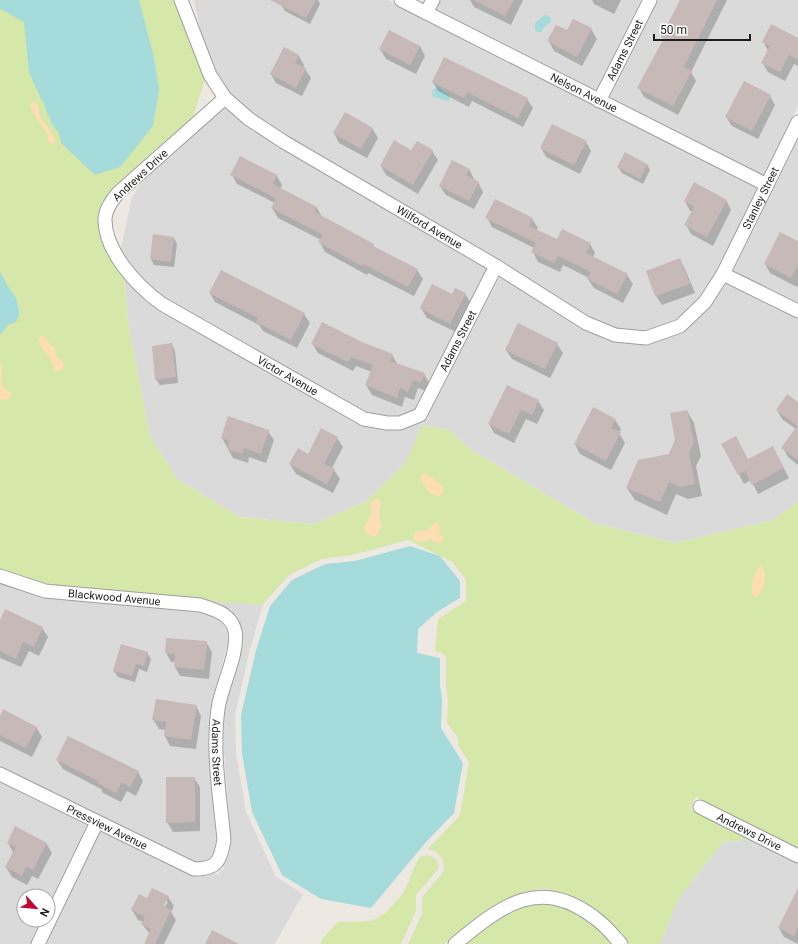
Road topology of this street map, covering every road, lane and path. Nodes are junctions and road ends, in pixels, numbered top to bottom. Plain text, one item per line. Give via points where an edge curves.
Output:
1 (181, 0) edge
2 (401, 0) edge
3 (433, 0) edge
4 (650, 0) edge
5 (426, 13) junction
6 (225, 98) junction
7 (599, 101) junction
8 (798, 122) edge
9 (767, 185) junction
10 (496, 266) junction
11 (724, 274) junction
12 (162, 304) joint
13 (798, 311) edge
14 (420, 415) joint
15 (0, 576) edge
16 (228, 617) joint
17 (0, 774) edge
18 (700, 806) dead end
19 (97, 822) junction
20 (798, 856) edge
21 (215, 866) joint
22 (38, 944) edge
23 (455, 944) edge
24 (621, 944) edge

1 - 6 street, Wilford Avenue via 210,75
2 - 5 street, Nelson Avenue
3 - 5 street
4 - 7 street, Adams Street
5 - 7 street, Nelson Avenue
6 - 10 street, Wilford Avenue via 249,119 284,142
6 - 12 street, Andrews Drive via 118,193 109,204 105,217 115,252 130,275 145,292
7 - 9 street, Nelson Avenue
8 - 9 street, Stanley Street
9 - 11 street, Stanley Street
10 - 11 street, Wilford Avenue via 586,322 616,335 646,338 680,326 705,302
10 - 14 street, Adams Street
11 - 13 street
12 - 14 street, Victor Avenue via 364,419 400,423
15 - 16 street, Blackwood Avenue via 45,591 200,605 218,610
16 - 21 street, Adams Street via 234,630 236,644 218,707 216,738 224,840 222,854
17 - 19 street, Pressview Avenue
18 - 20 street, Andrews Drive
19 - 21 street, Pressview Avenue via 194,869
19 - 22 street
23 - 24 street via 503,909 528,898 543,896 572,903 596,918

